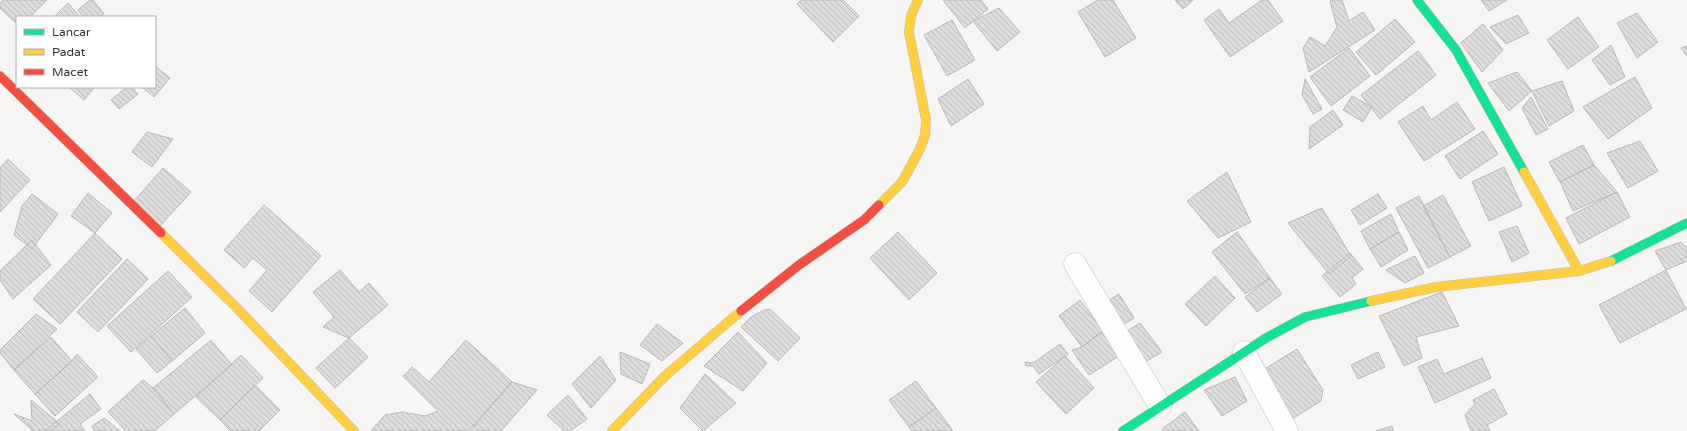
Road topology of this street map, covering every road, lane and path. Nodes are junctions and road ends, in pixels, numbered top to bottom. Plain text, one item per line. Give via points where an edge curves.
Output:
1 (918, 0) edge
2 (1417, 0) edge
3 (0, 76) edge
4 (1687, 223) edge
5 (1075, 264) dead end
6 (1580, 271) junction
7 (1244, 352) junction
8 (1160, 406) junction
9 (354, 431) edge
10 (612, 431) edge
11 (1123, 431) edge
12 (1287, 431) edge

1 - 10 street via 911,16 909,32 926,120 925,135 902,182 864,220 799,265 664,376
2 - 6 street via 1456,50
3 - 9 street via 236,307
4 - 6 street via 1612,261
5 - 8 street
6 - 7 street via 1436,288 1337,308 1305,317
7 - 8 street
7 - 12 street
8 - 11 street

